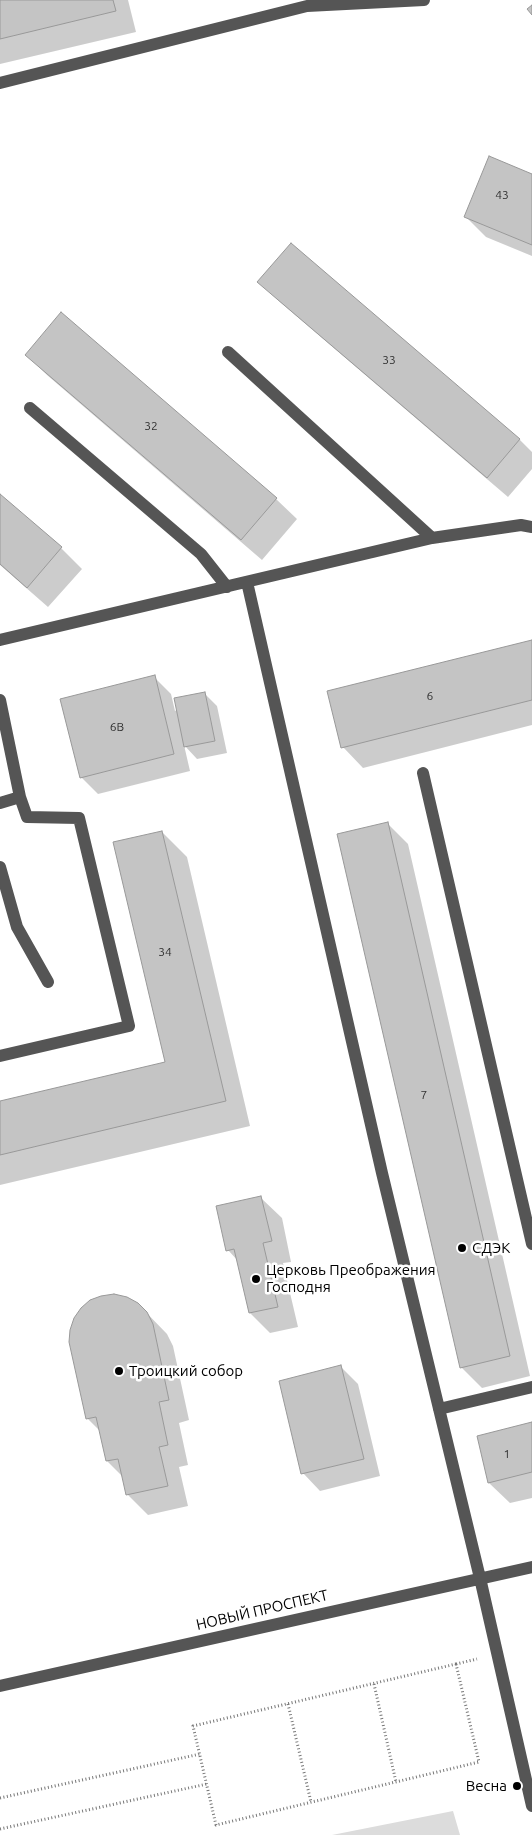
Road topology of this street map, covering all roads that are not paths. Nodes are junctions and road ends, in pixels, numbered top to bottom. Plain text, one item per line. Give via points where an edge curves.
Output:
1 (424, 0) edge
2 (0, 83) edge
3 (228, 352) dead end
4 (30, 408) dead end
5 (532, 527) edge
6 (432, 538) junction
7 (247, 582) junction
8 (227, 587) junction
9 (0, 640) edge
10 (0, 700) edge
11 (423, 773) dead end
12 (20, 797) junction
13 (0, 802) edge
14 (0, 867) edge
15 (48, 982) dead end
16 (0, 1056) edge
17 (532, 1244) edge
18 (532, 1387) edge
19 (439, 1409) junction
20 (532, 1567) edge
21 (480, 1578) junction
22 (0, 1686) edge
23 (532, 1806) edge

1 - 2 street via 308,6
3 - 6 street
4 - 8 street via 201,554
5 - 6 street via 521,525
6 - 7 street
7 - 8 street
7 - 19 street
8 - 9 street
10 - 12 street
11 - 17 street
12 - 13 street
12 - 16 street via 27,817 79,818 129,1026
14 - 15 street via 17,927
18 - 19 street
19 - 21 street
20 - 21 street, НОВЫЙ ПРОСПЕКТ
21 - 22 street, НОВЫЙ ПРОСПЕКТ
21 - 23 street

